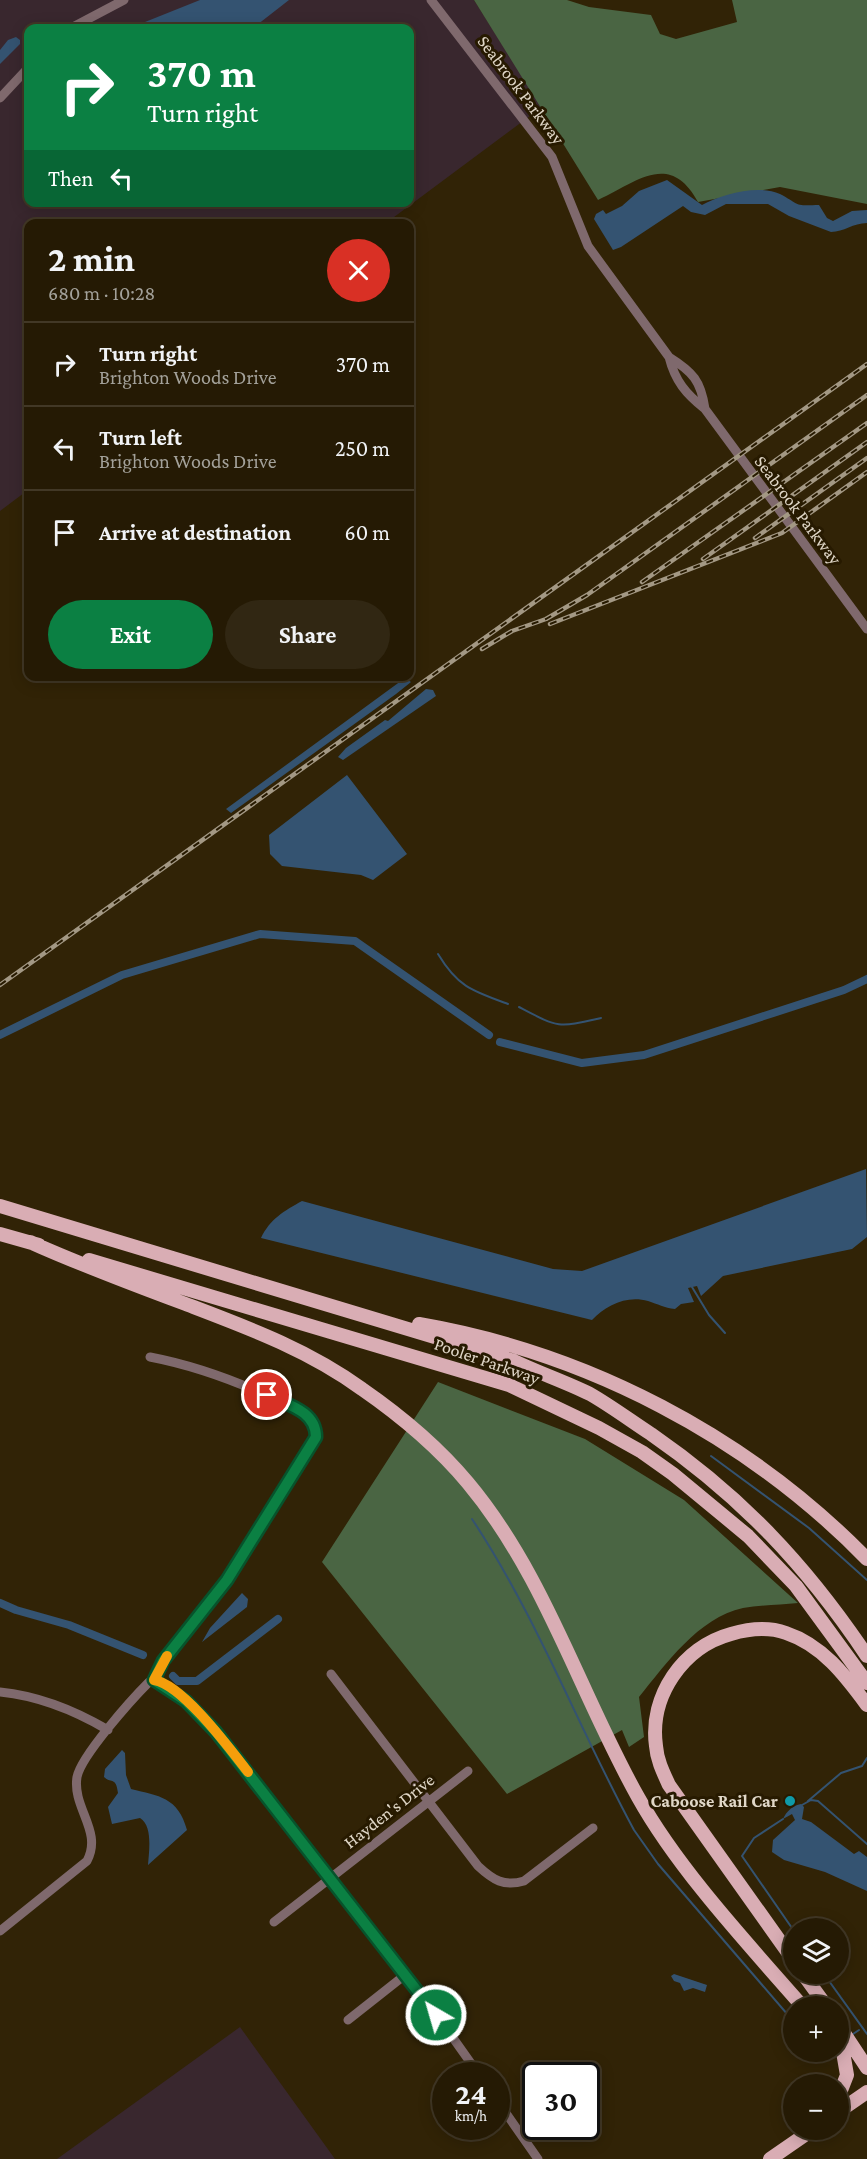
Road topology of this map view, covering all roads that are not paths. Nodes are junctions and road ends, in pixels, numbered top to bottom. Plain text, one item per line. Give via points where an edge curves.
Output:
1 (124, 0) edge
2 (431, 0) edge
3 (79, 24) edge
4 (24, 72) edge
5 (0, 98) edge
6 (669, 357) junction
7 (705, 409) junction
8 (867, 629) edge
9 (0, 1206) edge
10 (0, 1234) edge
11 (30, 1242) junction
12 (349, 1311) junction
13 (150, 1357) dead end
14 (867, 1558) edge
15 (867, 1656) edge
16 (331, 1674) dead end
17 (154, 1680) junction
18 (867, 1683) edge
19 (0, 1692) edge
20 (867, 1705) edge
21 (108, 1730) junction
22 (468, 1771) dead end
23 (427, 1801) junction
24 (593, 1828) dead end
25 (330, 1878) junction
26 (274, 1922) dead end
27 (0, 1931) edge
28 (783, 1946) edge
29 (405, 1976) junction
30 (794, 1996) edge
31 (348, 2020) dead end
32 (849, 2049) edge
33 (849, 2052) edge
34 (849, 2054) edge
35 (867, 2055) edge
36 (470, 2062) edge
37 (867, 2068) edge
38 (867, 2077) edge
39 (867, 2092) edge
40 (849, 2104) edge
41 (510, 2119) edge
42 (798, 2140) edge
43 (538, 2159) edge
44 (770, 2159) edge

1 - 3 street
2 - 6 street, Seabrook Parkway via 552,157 588,246
4 - 5 street
6 - 7 street, Seabrook Parkway via 673,375 686,394
6 - 7 street, Seabrook Parkway via 695,377 702,388
7 - 8 street, Seabrook Parkway
9 - 12 main road, Pooler Parkway
10 - 11 main road, Pooler Parkway
11 - 18 main road, Pooler Parkway via 498,1382 568,1412 642,1452 725,1515 796,1586
11 - 30 main road via 287,1343 360,1387 447,1459 488,1509 528,1572 597,1718 652,1821 711,1899
12 - 14 main road via 520,1347 567,1362 636,1393 737,1451 786,1487
12 - 15 main road, Pooler Parkway via 514,1361 589,1394 617,1411 716,1481 752,1514 809,1576
13 - 17 street via 246,1385 310,1416 316,1427 312,1446 242,1558 163,1661
16 - 23 street
17 - 21 street
17 - 25 street via 182,1697 203,1718
19 - 21 street via 61,1706
20 - 28 main road via 824,1654 784,1632 763,1630 723,1636 693,1653 670,1681 658,1706 656,1747 669,1785
21 - 27 street via 77,1777 92,1833 92,1852 87,1862
22 - 23 street, Hayden's Drive
23 - 24 street via 478,1866 501,1883 513,1885 524,1881
23 - 25 street, Hayden's Drive
25 - 26 street, Hayden's Drive
25 - 29 street
29 - 31 street
29 - 36 street
32 - 35 main road
33 - 37 main road
34 - 38 main road
39 - 40 main road
41 - 43 street
42 - 44 main road

